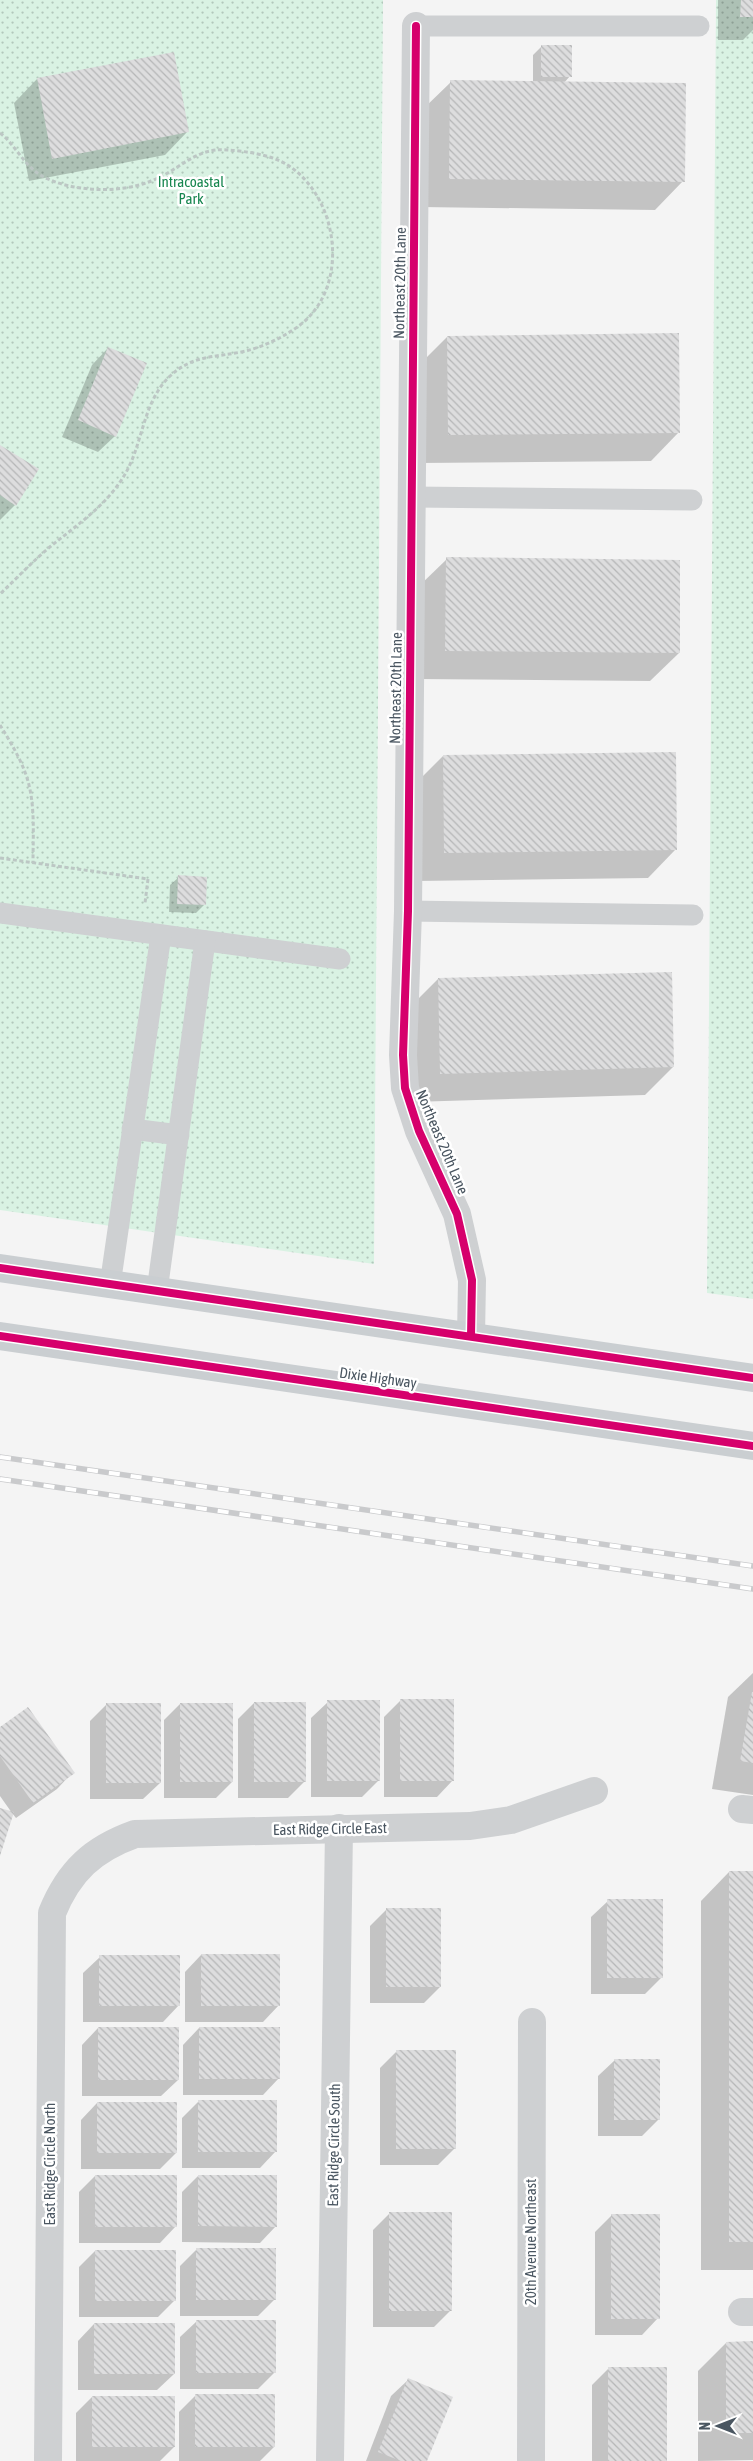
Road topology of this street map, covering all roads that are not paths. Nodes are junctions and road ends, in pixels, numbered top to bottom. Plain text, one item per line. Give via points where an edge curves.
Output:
1 (416, 26) joint
2 (699, 26) dead end
3 (412, 497) junction
4 (692, 500) dead end
5 (408, 911) junction
6 (0, 914) edge
7 (694, 915) dead end
8 (161, 935) junction
9 (205, 941) junction
10 (340, 959) dead end
11 (132, 1129) junction
12 (179, 1135) junction
13 (0, 1268) edge
14 (110, 1284) junction
15 (157, 1291) junction
16 (0, 1336) edge
17 (470, 1336) junction
18 (753, 1378) edge
19 (753, 1446) edge
20 (594, 1791) dead end
21 (338, 1828) junction
22 (74, 1874) joint
23 (532, 2022) dead end
24 (48, 2461) edge
25 (330, 2461) edge
26 (531, 2461) edge

1 - 2 lane
1 - 3 street, Northeast 20th Lane
3 - 4 lane
3 - 5 street, Northeast 20th Lane
5 - 7 lane
5 - 17 street, Northeast 20th Lane via 404,1088 419,1131 457,1214 472,1280
6 - 8 lane
8 - 9 lane
8 - 11 lane
9 - 10 lane
9 - 12 lane
11 - 12 lane
11 - 14 lane
12 - 15 lane
13 - 14 main road
14 - 15 main road
15 - 17 main road
16 - 19 main road, Dixie Highway
17 - 18 main road
20 - 21 street, East Ridge Circle East via 511,1820 470,1826
21 - 22 street, East Ridge Circle East via 135,1834 94,1853
21 - 25 street, East Ridge Circle South
22 - 24 street, East Ridge Circle North via 60,1892 52,1913
23 - 26 street, 20th Avenue Northeast

